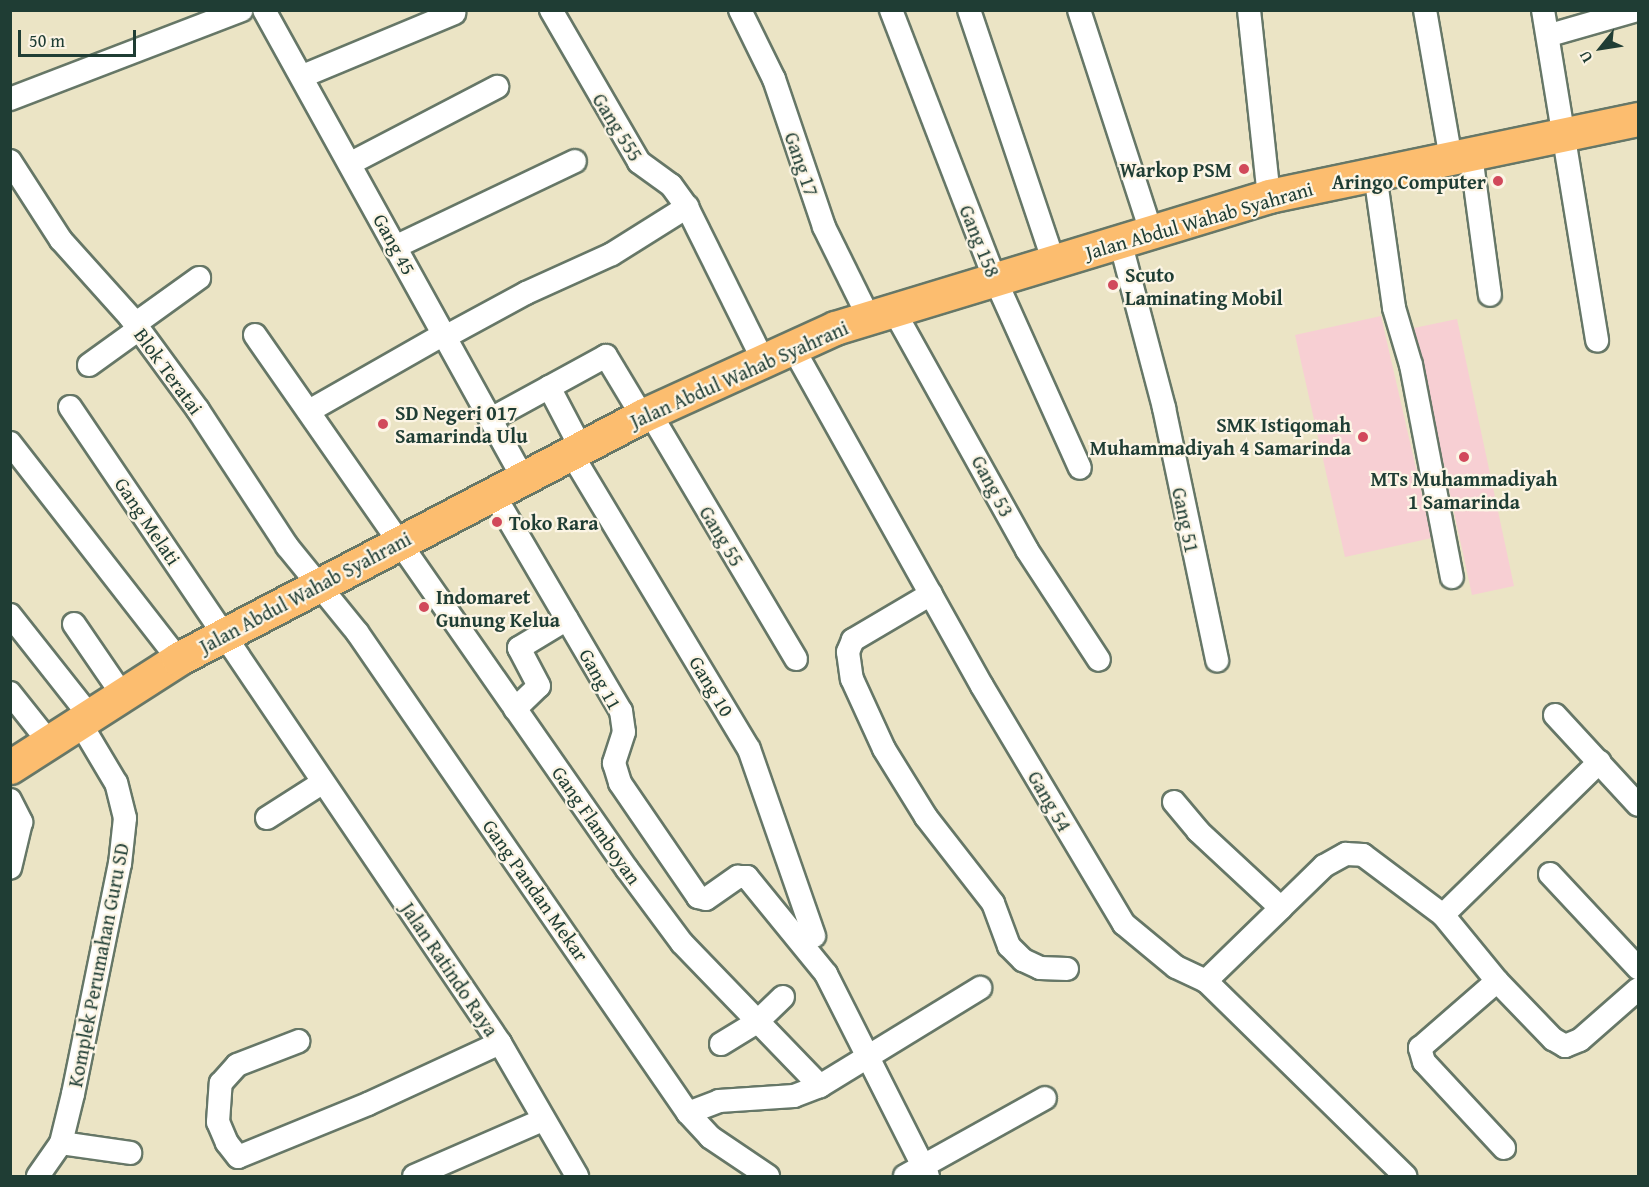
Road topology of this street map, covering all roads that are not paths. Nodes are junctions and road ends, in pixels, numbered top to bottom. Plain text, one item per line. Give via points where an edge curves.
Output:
1 (242, 10) edge
2 (264, 10) edge
3 (551, 10) edge
4 (740, 10) edge
5 (891, 10) edge
6 (969, 10) edge
7 (1249, 10) edge
8 (1425, 10) edge
9 (1543, 10) edge
10 (1637, 10) edge
11 (1085, 12) edge
12 (454, 13) dead end
13 (1550, 35) junction
14 (303, 76) junction
15 (497, 87) dead end
16 (10, 99) edge
17 (1638, 119) edge
18 (1566, 137) junction
19 (1461, 157) junction
20 (575, 160) dead end
21 (10, 161) edge
22 (351, 163) junction
23 (1375, 174) junction
24 (1269, 196) junction
25 (687, 207) junction
26 (1151, 231) junction
27 (1120, 241) junction
28 (397, 246) junction
29 (1054, 263) junction
30 (199, 278) dead end
31 (995, 279) junction
32 (1490, 295) dead end
33 (881, 312) junction
34 (137, 326) junction
35 (255, 335) dead end
36 (445, 336) junction
37 (1597, 341) dead end
38 (792, 346) junction
39 (762, 358) junction
40 (89, 365) dead end
41 (549, 387) junction
42 (70, 407) dead end
43 (309, 411) junction
44 (646, 414) junction
45 (491, 418) junction
46 (10, 443) edge
47 (576, 451) junction
48 (1080, 468) dead end
49 (524, 478) junction
50 (494, 493) junction
51 (397, 543) junction
52 (1452, 577) dead end
53 (322, 586) junction
54 (932, 594) junction
55 (10, 615) edge
56 (567, 619) junction
57 (74, 624) dead end
58 (226, 636) junction
59 (178, 659) junction
60 (796, 659) dead end
61 (1098, 660) dead end
62 (1217, 660) dead end
63 (10, 693) edge
64 (122, 694) junction
65 (515, 710) junction
66 (1555, 715) dead end
67 (84, 718) junction
68 (49, 742) junction
69 (1599, 762) junction
70 (10, 767) edge
71 (322, 783) junction
72 (10, 800) edge
73 (1174, 802) dead end
74 (1638, 805) edge
75 (267, 818) dead end
76 (10, 868) edge
77 (1550, 874) dead end
78 (1281, 908) junction
79 (1443, 915) junction
80 (814, 936) dead end
81 (1638, 968) edge
82 (1067, 969) dead end
83 (1206, 981) junction
84 (1497, 981) junction
85 (980, 988) dead end
86 (1638, 989) edge
87 (783, 997) dead end
88 (757, 1022) junction
89 (299, 1041) dead end
90 (500, 1043) junction
91 (721, 1044) dead end
92 (867, 1056) junction
93 (820, 1086) junction
94 (1045, 1098) dead end
95 (688, 1113) junction
96 (543, 1120) junction
97 (61, 1143) junction
98 (1504, 1148) dead end
99 (130, 1153) dead end
100 (445, 1171) edge
101 (919, 1173) edge
102 (38, 1176) edge
103 (414, 1176) edge
104 (577, 1176) edge
105 (768, 1176) edge
106 (1405, 1176) edge

1 - 16 street
2 - 14 street, Gang 45
3 - 25 street, Gang 555 via 605,110 639,162 671,185
4 - 33 street, Gang 17 via 774,79 824,227
5 - 31 street, Gang 158
6 - 29 street
7 - 24 street
8 - 19 street
9 - 13 street
10 - 13 street
11 - 26 street
12 - 14 street
13 - 18 street
14 - 22 street, Gang 45
15 - 22 street
17 - 18 highway, Jalan Abdul Wahab Syahrani
18 - 19 highway, Jalan Abdul Wahab Syahrani
18 - 37 street
19 - 23 highway, Jalan Abdul Wahab Syahrani
19 - 32 street
20 - 28 street
21 - 34 street, Blok Teratai via 61,240
22 - 28 street, Gang 45
23 - 24 highway, Jalan Abdul Wahab Syahrani
23 - 52 street via 1394,308 1411,365
24 - 26 highway, Jalan Abdul Wahab Syahrani
25 - 36 street via 612,254
25 - 39 street, Gang 555
26 - 27 highway, Jalan Abdul Wahab Syahrani
27 - 29 highway, Jalan Abdul Wahab Syahrani
27 - 62 street, Gang 51 via 1157,377
28 - 36 street, Gang 45
29 - 31 highway, Jalan Abdul Wahab Syahrani
30 - 34 street
31 - 33 highway, Jalan Abdul Wahab Syahrani
31 - 48 street, Gang 158
33 - 38 highway, Jalan Abdul Wahab Syahrani
33 - 61 street, Gang 53
34 - 40 street
34 - 53 street, Blok Teratai via 198,410 287,546
35 - 43 street, Gang Flamboyan
36 - 43 street
36 - 45 street, Gang 45
38 - 39 highway, Jalan Abdul Wahab Syahrani
38 - 54 street, Gang 54
39 - 44 highway, Jalan Abdul Wahab Syahrani
41 - 44 street, Gang 55 via 607,356
41 - 45 street
41 - 47 street, Gang 10
42 - 58 street, Gang Melati
43 - 51 street, Gang Flamboyan
44 - 47 highway, Jalan Abdul Wahab Syahrani
44 - 60 street, Gang 55
45 - 49 street, Gang 45
46 - 59 street
47 - 49 highway, Jalan Abdul Wahab Syahrani
47 - 80 street, Gang 10 via 749,749
49 - 50 highway, Jalan Abdul Wahab Syahrani
50 - 51 highway, Jalan Abdul Wahab Syahrani
50 - 56 street, Gang 11
51 - 53 highway, Jalan Abdul Wahab Syahrani
51 - 65 street, Gang Flamboyan
53 - 58 highway, Jalan Abdul Wahab Syahrani
53 - 95 street, Gang Pandan Mekar
54 - 82 street via 853,640 848,652 852,678 884,749 926,817 993,903 1009,946 1023,960 1040,968
54 - 83 street, Gang 54 via 1124,924 1176,967
55 - 67 street, Komplek Perumahan Guru SD
56 - 65 street via 519,648 539,686
56 - 92 street, Gang 11 via 621,711 624,732 614,773 698,897 706,899 738,877 747,877 826,974
57 - 64 street
58 - 59 highway, Jalan Abdul Wahab Syahrani
58 - 71 street, Jalan Ratindo Raya
59 - 64 highway, Jalan Abdul Wahab Syahrani
63 - 68 street
64 - 67 highway, Jalan Abdul Wahab Syahrani
65 - 88 street, Gang Flamboyan via 682,943
66 - 69 street
67 - 68 highway, Jalan Abdul Wahab Syahrani
67 - 97 street, Komplek Perumahan Guru SD via 116,783 125,818 116,884
68 - 70 highway, Jalan Abdul Wahab Syahrani
69 - 74 street
69 - 79 street
71 - 75 street
71 - 90 street, Jalan Ratindo Raya
72 - 76 street via 21,822
73 - 78 street via 1198,831
77 - 81 street
78 - 79 street via 1324,866 1346,854 1355,854 1383,869
78 - 83 street
79 - 84 street
83 - 106 street, Gang 54
84 - 86 street via 1546,1032 1565,1046 1580,1040
84 - 98 street via 1420,1048 1419,1054
85 - 92 street
87 - 88 street
88 - 91 street
88 - 93 street, Gang Flamboyan
89 - 90 street, Jalan Ratindo Raya via 237,1065 221,1083 218,1122 238,1157 368,1104
90 - 96 street
92 - 93 street
92 - 101 street
93 - 95 street via 794,1096 718,1101
94 - 101 street
95 - 105 street, Gang Pandan Mekar via 710,1137
96 - 100 street
96 - 104 street
97 - 99 street
97 - 102 street, Komplek Perumahan Guru SD
100 - 103 street

